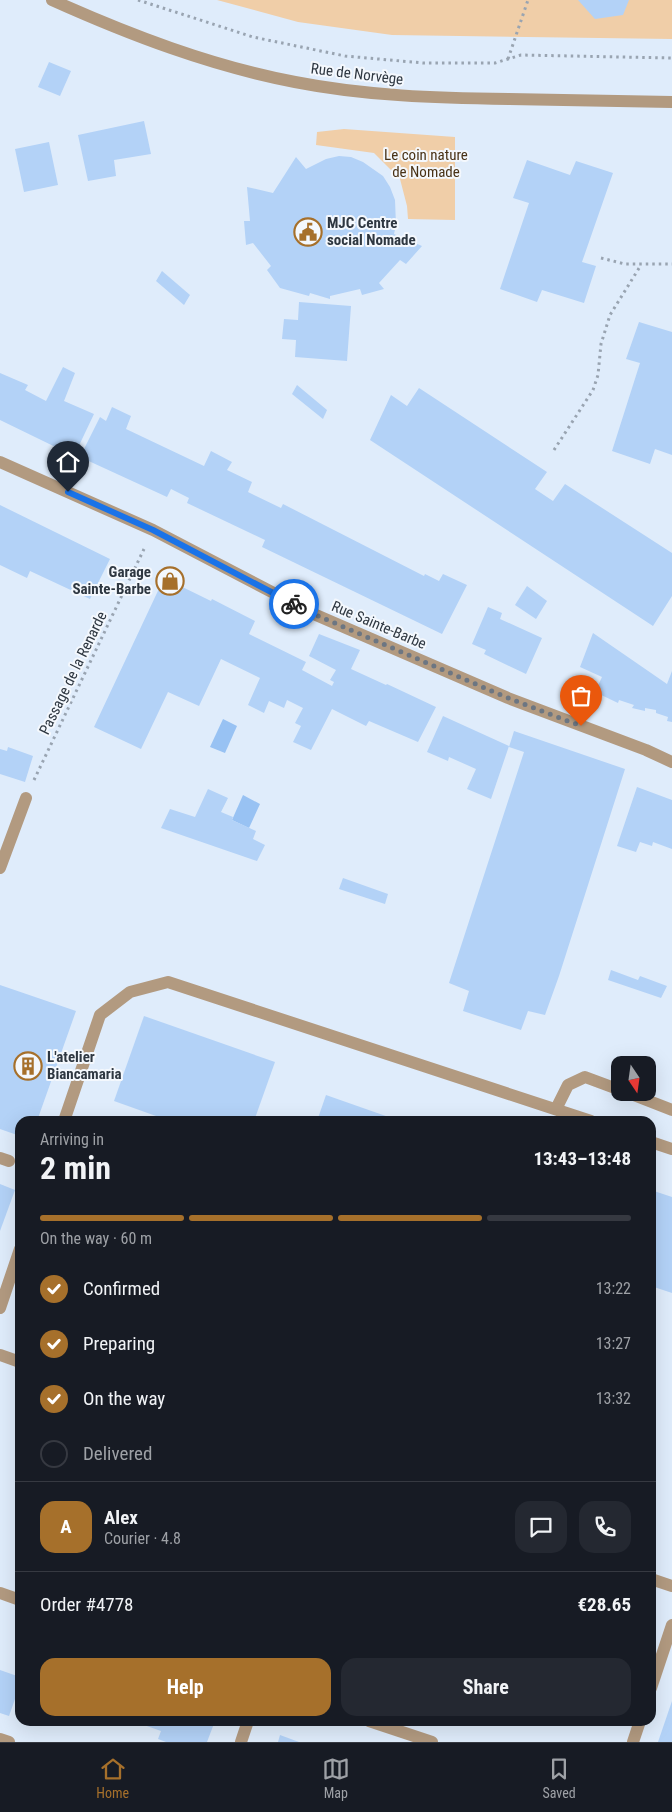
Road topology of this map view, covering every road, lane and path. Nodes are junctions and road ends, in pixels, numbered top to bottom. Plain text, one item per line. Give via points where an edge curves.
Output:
1 (52, 0) edge
2 (138, 0) edge
3 (528, 0) edge
4 (672, 58) edge
5 (508, 59) junction
6 (672, 102) edge
7 (601, 258) dead end
8 (672, 264) edge
9 (641, 265) junction
10 (554, 450) dead end
11 (0, 462) edge
12 (153, 530) junction
13 (672, 762) edge
14 (26, 798) joint
15 (0, 868) edge
16 (611, 1087) edge
17 (649, 1101) edge
18 (556, 1109) junction
19 (672, 1110) edge
20 (66, 1116) edge
21 (576, 1116) edge
22 (656, 1144) edge
23 (672, 1149) edge
24 (15, 1264) edge
25 (0, 1308) edge
26 (0, 1356) edge
27 (15, 1360) edge
28 (656, 1581) edge
29 (672, 1586) edge
30 (0, 1593) edge
31 (15, 1598) edge
32 (672, 1625) edge
33 (656, 1673) edge
34 (246, 1726) edge
35 (384, 1726) edge
36 (638, 1726) edge
37 (0, 1739) edge
38 (9, 1742) edge
39 (241, 1742) edge
40 (432, 1742) edge
41 (633, 1742) edge

1 - 6 street, Rue de Norvège via 168,47 244,70 313,85 415,98
2 - 5 path via 253,37 345,56 423,63 495,63
3 - 5 path
4 - 5 path via 521,55
7 - 9 path
8 - 9 path
9 - 10 path via 610,315 593,390
11 - 12 street, Rue Sainte-Barbe
12 - 13 street, Rue Sainte-Barbe via 316,615 508,698
12 - 14 path, Passage de la Renarde
14 - 15 street
16 - 18 street via 585,1077 568,1085
17 - 19 street
18 - 20 street via 168,982 130,992 100,1015
18 - 21 street
22 - 23 street
24 - 25 street
26 - 27 street
28 - 29 street
30 - 31 street
32 - 33 street
34 - 39 street
35 - 40 street
36 - 41 street
37 - 38 street

